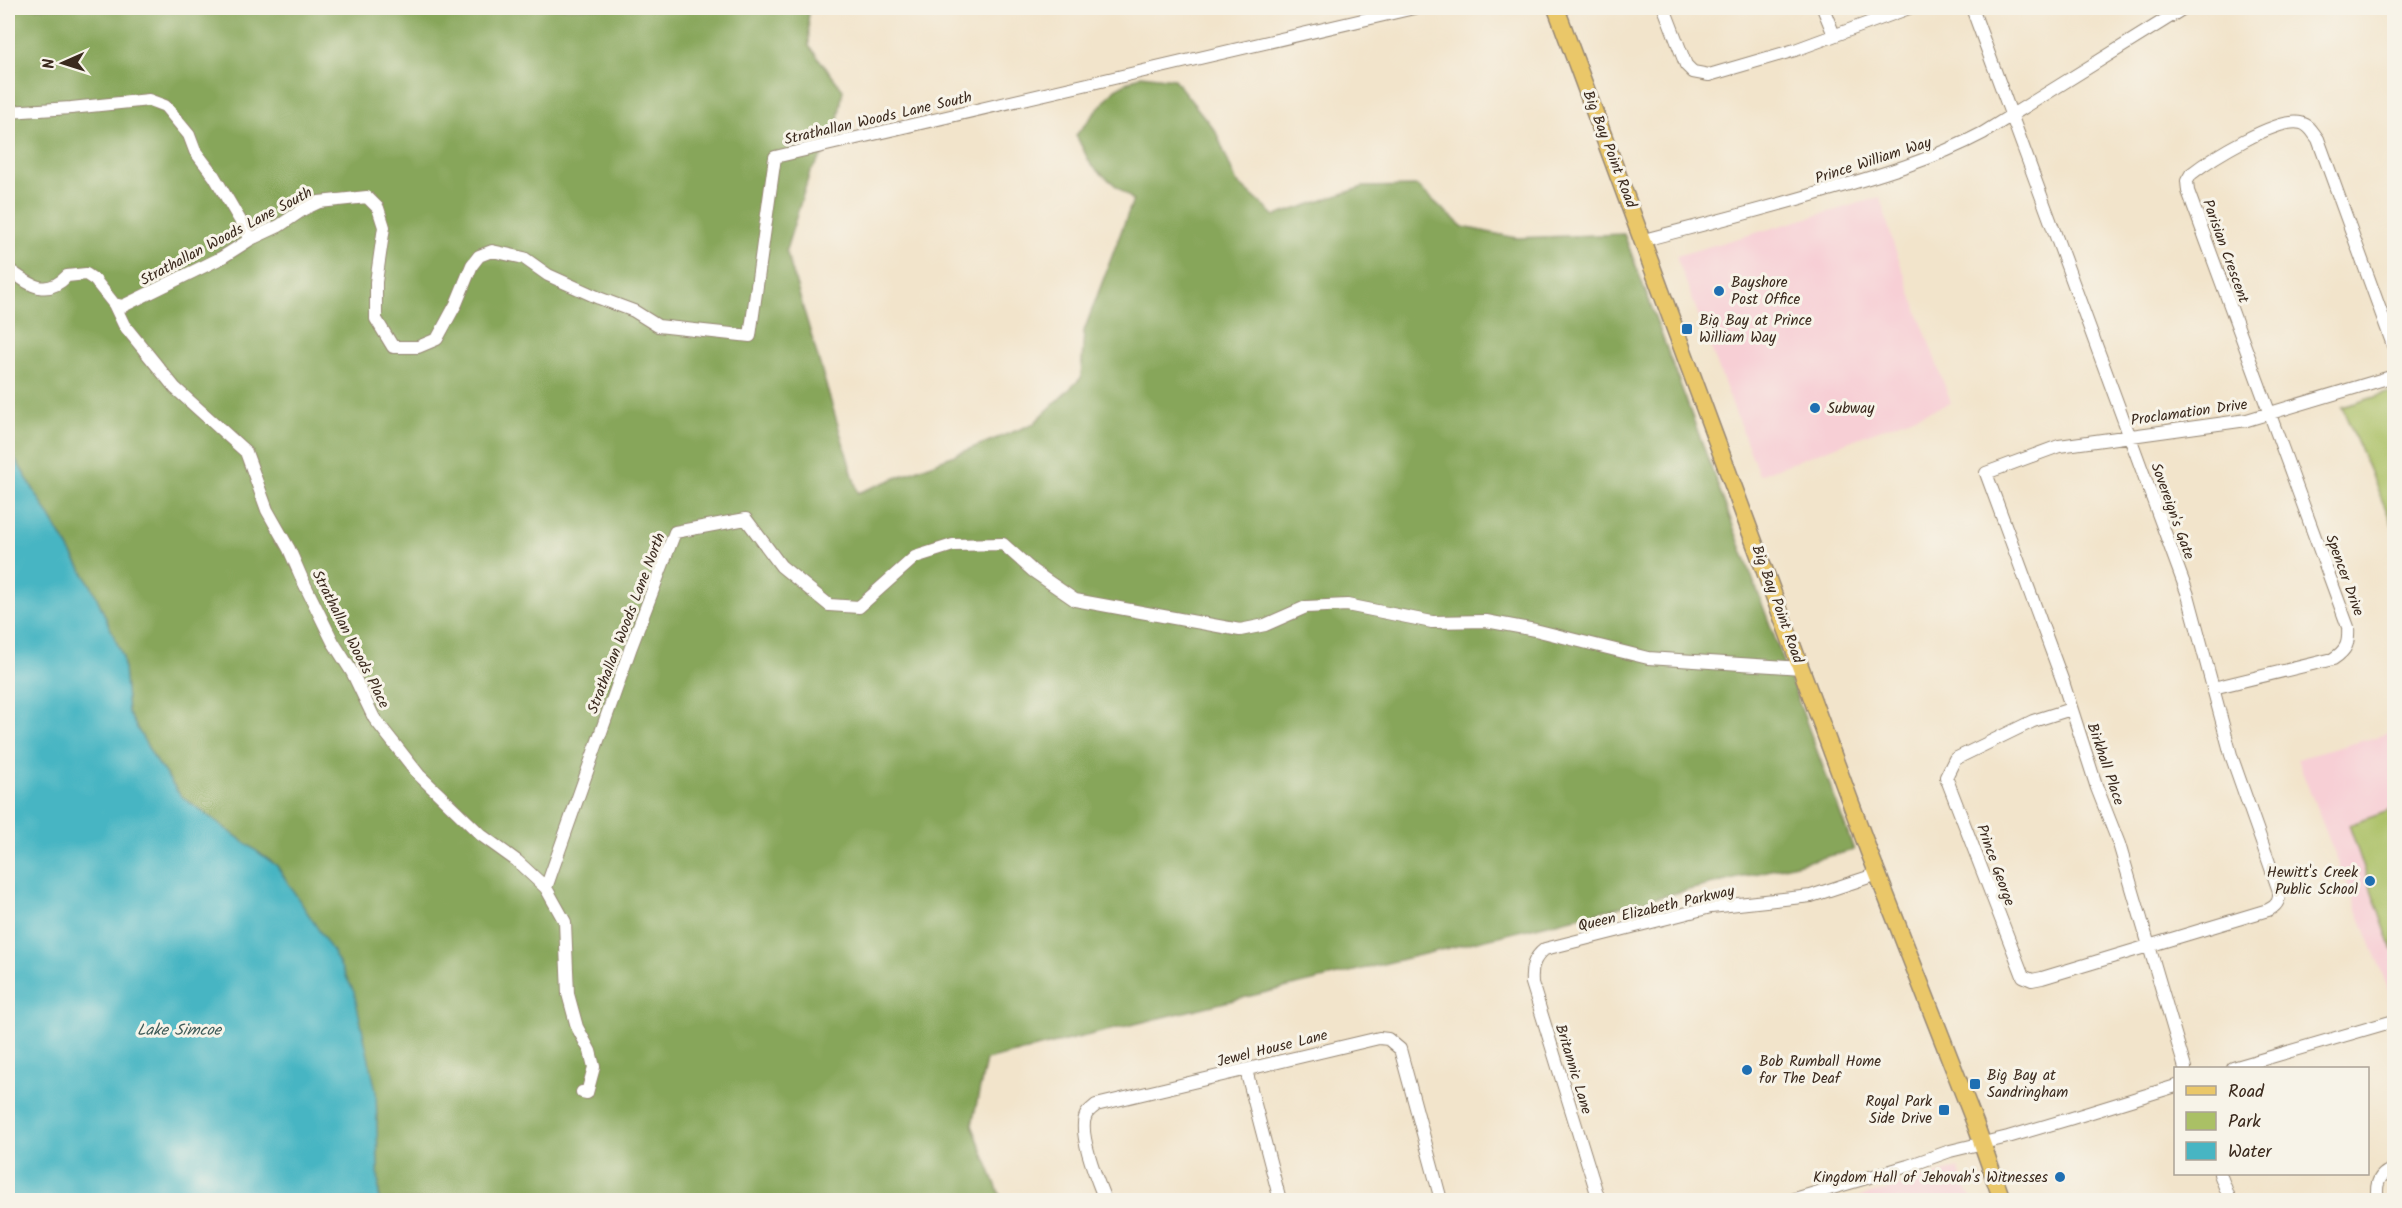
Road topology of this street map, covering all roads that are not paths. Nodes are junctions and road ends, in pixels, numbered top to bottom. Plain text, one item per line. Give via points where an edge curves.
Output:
1 (1414, 8) edge
2 (1556, 8) edge
3 (1664, 8) edge
4 (1823, 8) edge
5 (1910, 8) edge
6 (1972, 8) edge
7 (2184, 8) edge
8 (1834, 35) junction
9 (8, 112) edge
10 (2011, 116) junction
11 (251, 239) junction
12 (1644, 240) junction
13 (8, 269) edge
14 (114, 304) junction
15 (2394, 348) edge
16 (2394, 376) edge
17 (2270, 414) junction
18 (2129, 436) junction
19 (1986, 473) joint
20 (1802, 668) junction
21 (2212, 688) junction
22 (2072, 709) junction
23 (1878, 874) junction
24 (546, 888) junction
25 (2150, 946) junction
26 (1545, 949) joint
27 (2394, 1021) edge
28 (2185, 1067) edge
29 (2237, 1067) edge
30 (1246, 1070) junction
31 (2174, 1086) edge
32 (582, 1092) dead end
33 (1982, 1144) junction
34 (2394, 1169) edge
35 (2221, 1175) edge
36 (1105, 1200) edge
37 (1281, 1200) edge
38 (1441, 1200) edge
39 (1599, 1200) edge
40 (1791, 1200) edge
41 (2002, 1200) edge
42 (2230, 1200) edge
43 (2378, 1200) edge

1 - 11 street, Strathallan Woods Lane South via 775,157 750,336 658,326 634,311 548,275 524,258 492,251 479,256 472,265 437,339 418,347 393,347 376,319 376,282 384,227 378,208 367,197 319,202
2 - 12 main road, Big Bay Point Road
3 - 8 street via 1686,65 1698,74 1716,73
4 - 8 street
5 - 8 street
6 - 10 street, Sovereign's Gate
7 - 10 street, Prince William Way
9 - 11 street via 149,100 165,106 189,135 195,151
10 - 12 street, Prince William Way via 1953,149 1911,166
10 - 18 street, Sovereign's Gate
11 - 14 street, Strathallan Woods Lane South via 123,306
12 - 20 main road, Big Bay Point Road
13 - 14 street, Strathallan Woods Place via 42,288 58,286 67,276 86,274
14 - 24 street, Strathallan Woods Place via 124,325 175,388 246,452 267,510 328,632 374,718 399,752 481,835
15 - 17 street, Parisian Crescent via 2318,139 2311,129 2302,123 2291,123 2245,140 2191,174 2187,181
16 - 17 street, Proclamation Drive
17 - 18 street, Proclamation Drive
17 - 21 street, Spencer Drive via 2348,627 2349,642 2344,652 2333,659
18 - 19 street, Proclamation Drive via 2059,446
18 - 21 street, Sovereign's Gate via 2188,595
19 - 22 street, Birkhall Place
20 - 23 main road, Big Bay Point Road
20 - 24 street, Strathallan Woods Lane North via 1647,658 1486,621 1432,622 1347,605 1306,607 1265,625 1240,630 1075,600 1003,544 953,545 915,557 859,607 829,605 781,566 746,519 675,532
21 - 25 street, Sovereign's Gate via 2279,891 2278,902 2268,910
22 - 25 street, Birkhall Place
22 - 25 street, Prince George via 2033,721 1955,759 1946,777 2024,977 2034,980
23 - 26 street, Queen Elizabeth Parkway via 1811,896 1711,908
23 - 33 main road, Big Bay Point Road
24 - 32 street, Strathallan Woods Place via 565,922 568,994 594,1067 587,1093
25 - 28 street, Birkhall Place
26 - 39 street, Britannic Lane via 1533,963 1532,983
27 - 29 street
30 - 36 street, Jewel House Lane via 1096,1105 1086,1113 1086,1140
30 - 37 street
30 - 38 street, Jewel House Lane via 1369,1039 1388,1039 1400,1049
31 - 33 street
33 - 40 street
33 - 41 main road, Big Bay Point Road
34 - 43 street via 2381,1175 2377,1183
35 - 42 street

